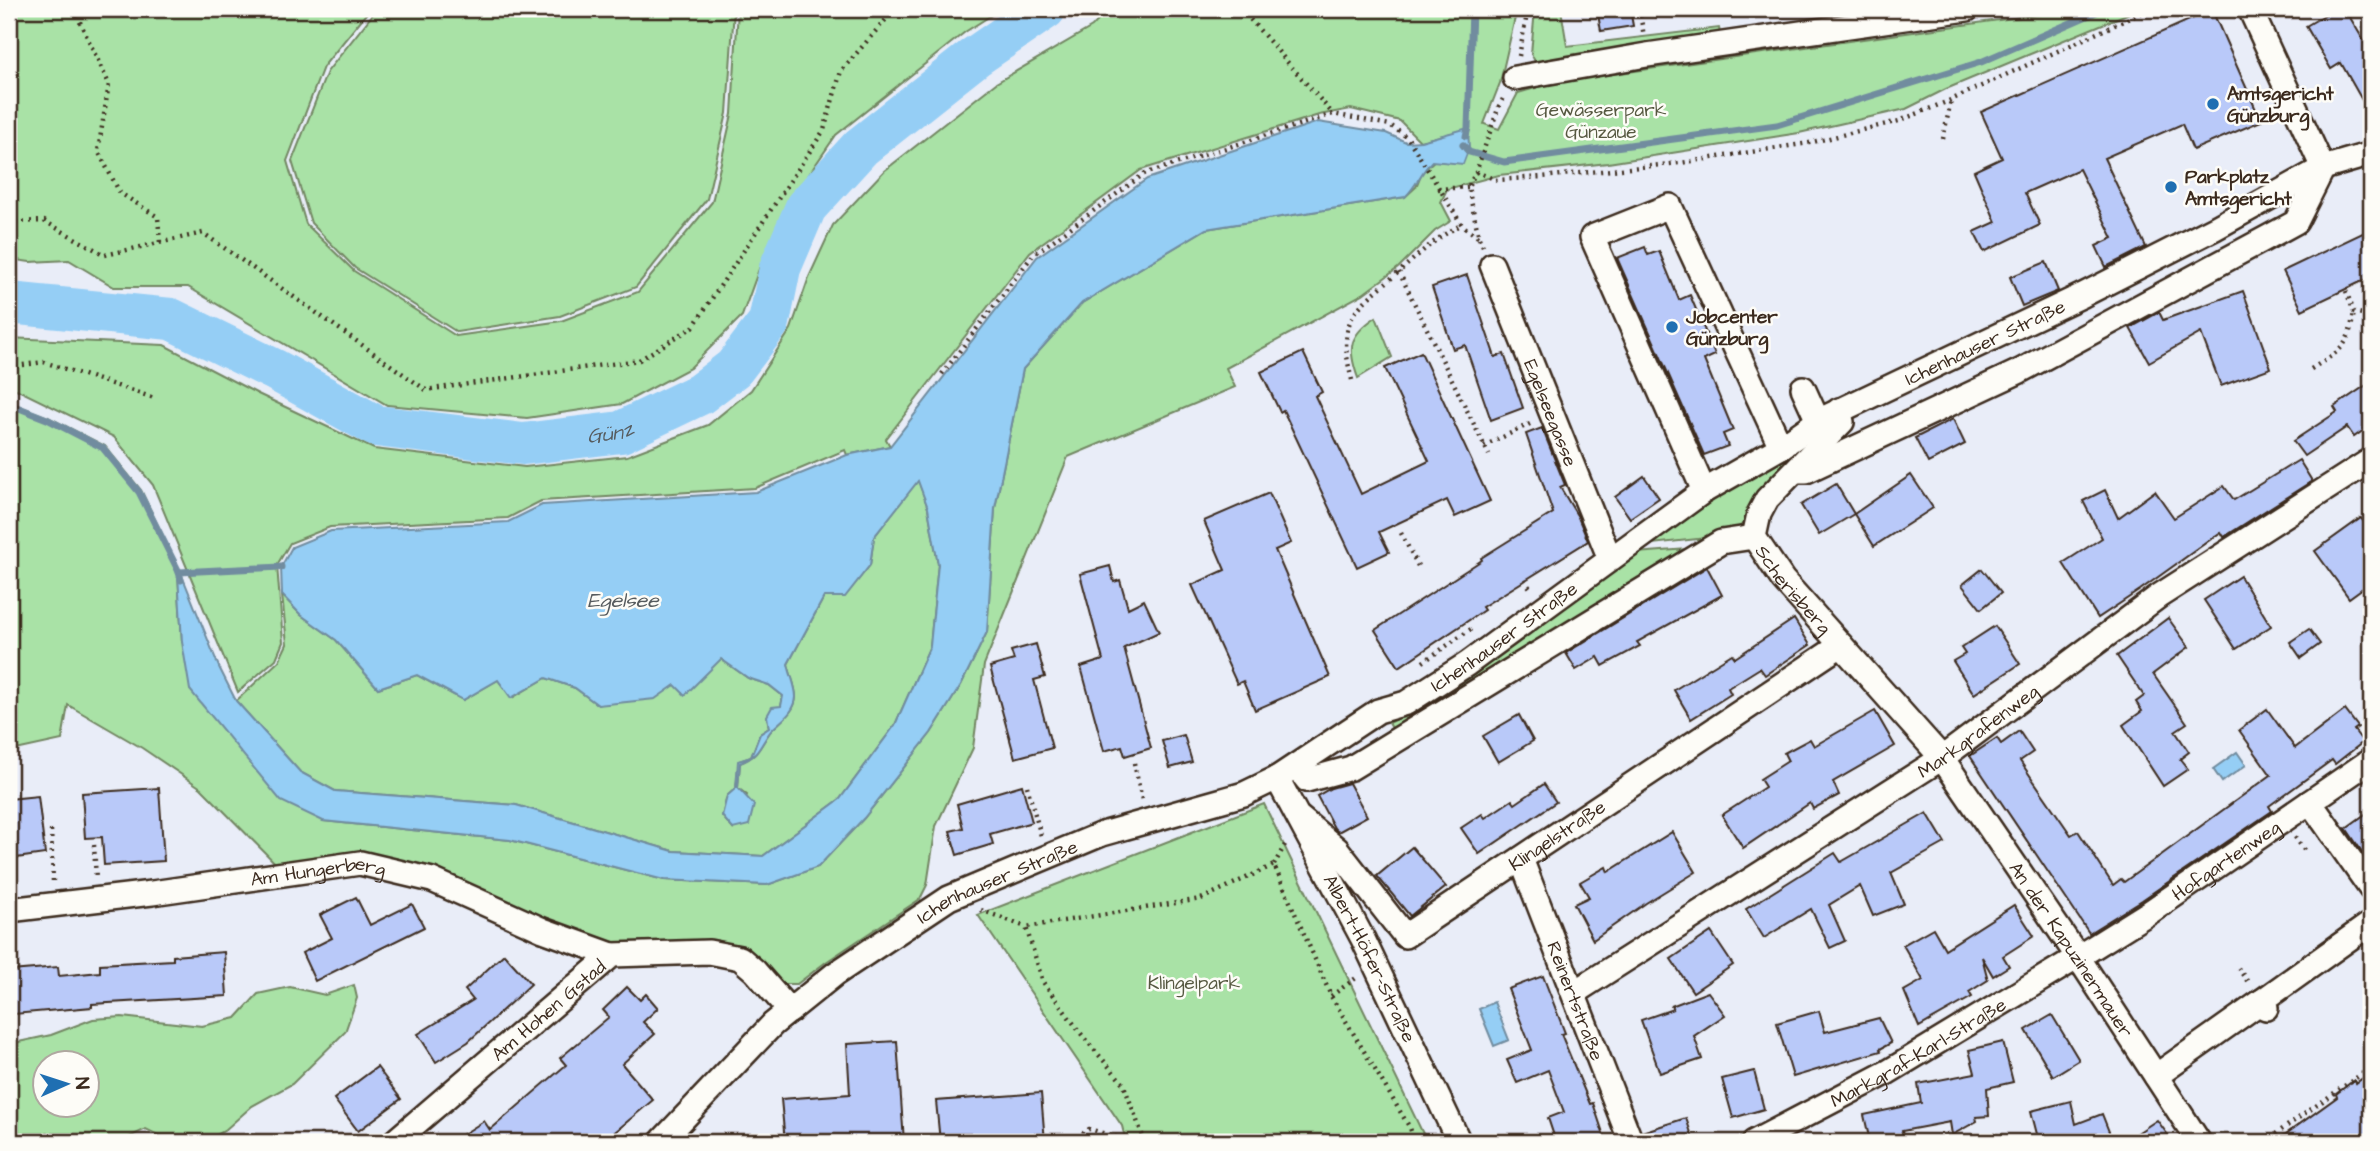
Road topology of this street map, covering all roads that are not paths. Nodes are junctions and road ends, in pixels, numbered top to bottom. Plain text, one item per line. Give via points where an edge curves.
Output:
1 (1967, 9) edge
2 (2250, 9) edge
3 (1515, 78) dead end
4 (2371, 154) edge
5 (2323, 168) junction
6 (1492, 265) road end
7 (1803, 388) dead end
8 (1839, 410) junction
9 (1818, 421) junction
10 (1781, 447) junction
11 (2371, 460) edge
12 (1795, 472) junction
13 (1704, 491) junction
14 (1754, 537) junction
15 (1610, 559) junction
16 (1841, 645) junction
17 (1942, 758) junction
18 (2371, 760) edge
19 (1287, 772) junction
20 (2310, 802) junction
21 (1300, 818) junction
22 (1521, 859) junction
23 (2371, 889) edge
24 (9, 910) edge
25 (2371, 923) edge
26 (612, 956) junction
27 (2078, 957) junction
28 (1575, 992) junction
29 (790, 1011) junction
30 (2155, 1076) junction
31 (394, 1142) edge
32 (661, 1142) edge
33 (1459, 1142) edge
34 (1631, 1142) edge
35 (1754, 1142) edge
36 (2199, 1142) edge

1 - 3 street
2 - 5 street
4 - 5 street, Ichenhauser Straße
5 - 8 street, Ichenhauser Straße via 2083,295
5 - 12 street via 2296,222 2020,370 1806,471
6 - 15 street, Egelseegasse
7 - 9 street
8 - 9 street, Ichenhauser Straße
8 - 12 street, Scherisberg via 1842,422
9 - 10 street, Ichenhauser Straße
10 - 13 street, Ichenhauser Straße
10 - 13 street via 1670,206 1592,237
11 - 17 street, Markgrafenweg via 2159,596
12 - 14 street, Scherisberg via 1766,499
13 - 15 street, Ichenhauser Straße
14 - 16 street, Scherisberg via 1783,580
14 - 19 street via 1721,542 1351,768 1307,780
15 - 19 street, Ichenhauser Straße via 1467,664 1406,704 1378,711
16 - 17 street, Scherisberg
16 - 22 street, Klingelstraße
17 - 27 street, An der Kapuzinermauer
17 - 28 street, Markgrafenweg
18 - 20 street, Hofgartenweg
19 - 21 street, Albert-Höfer-Straße
19 - 29 street, Ichenhauser Straße via 1244,794 1101,834 949,898 835,974
20 - 23 street
20 - 27 street, Hofgartenweg
21 - 22 street, Klingelstraße via 1337,849 1405,936
21 - 33 street, Albert-Höfer-Straße
22 - 28 street, Reinertstraße
24 - 26 street, Am Hungerberg via 360,863 432,880
25 - 30 street via 2215,1045
26 - 29 street, Am Hohen Gstad via 709,952 740,958
26 - 31 street, Am Hohen Gstad
27 - 30 street, An der Kapuzinermauer via 2117,1006
27 - 35 street, Markgraf-Karl-Straße via 1888,1072
28 - 34 street, Reinertstraße
29 - 32 street, Ichenhauser Straße
30 - 36 street, An der Kapuzinermauer

